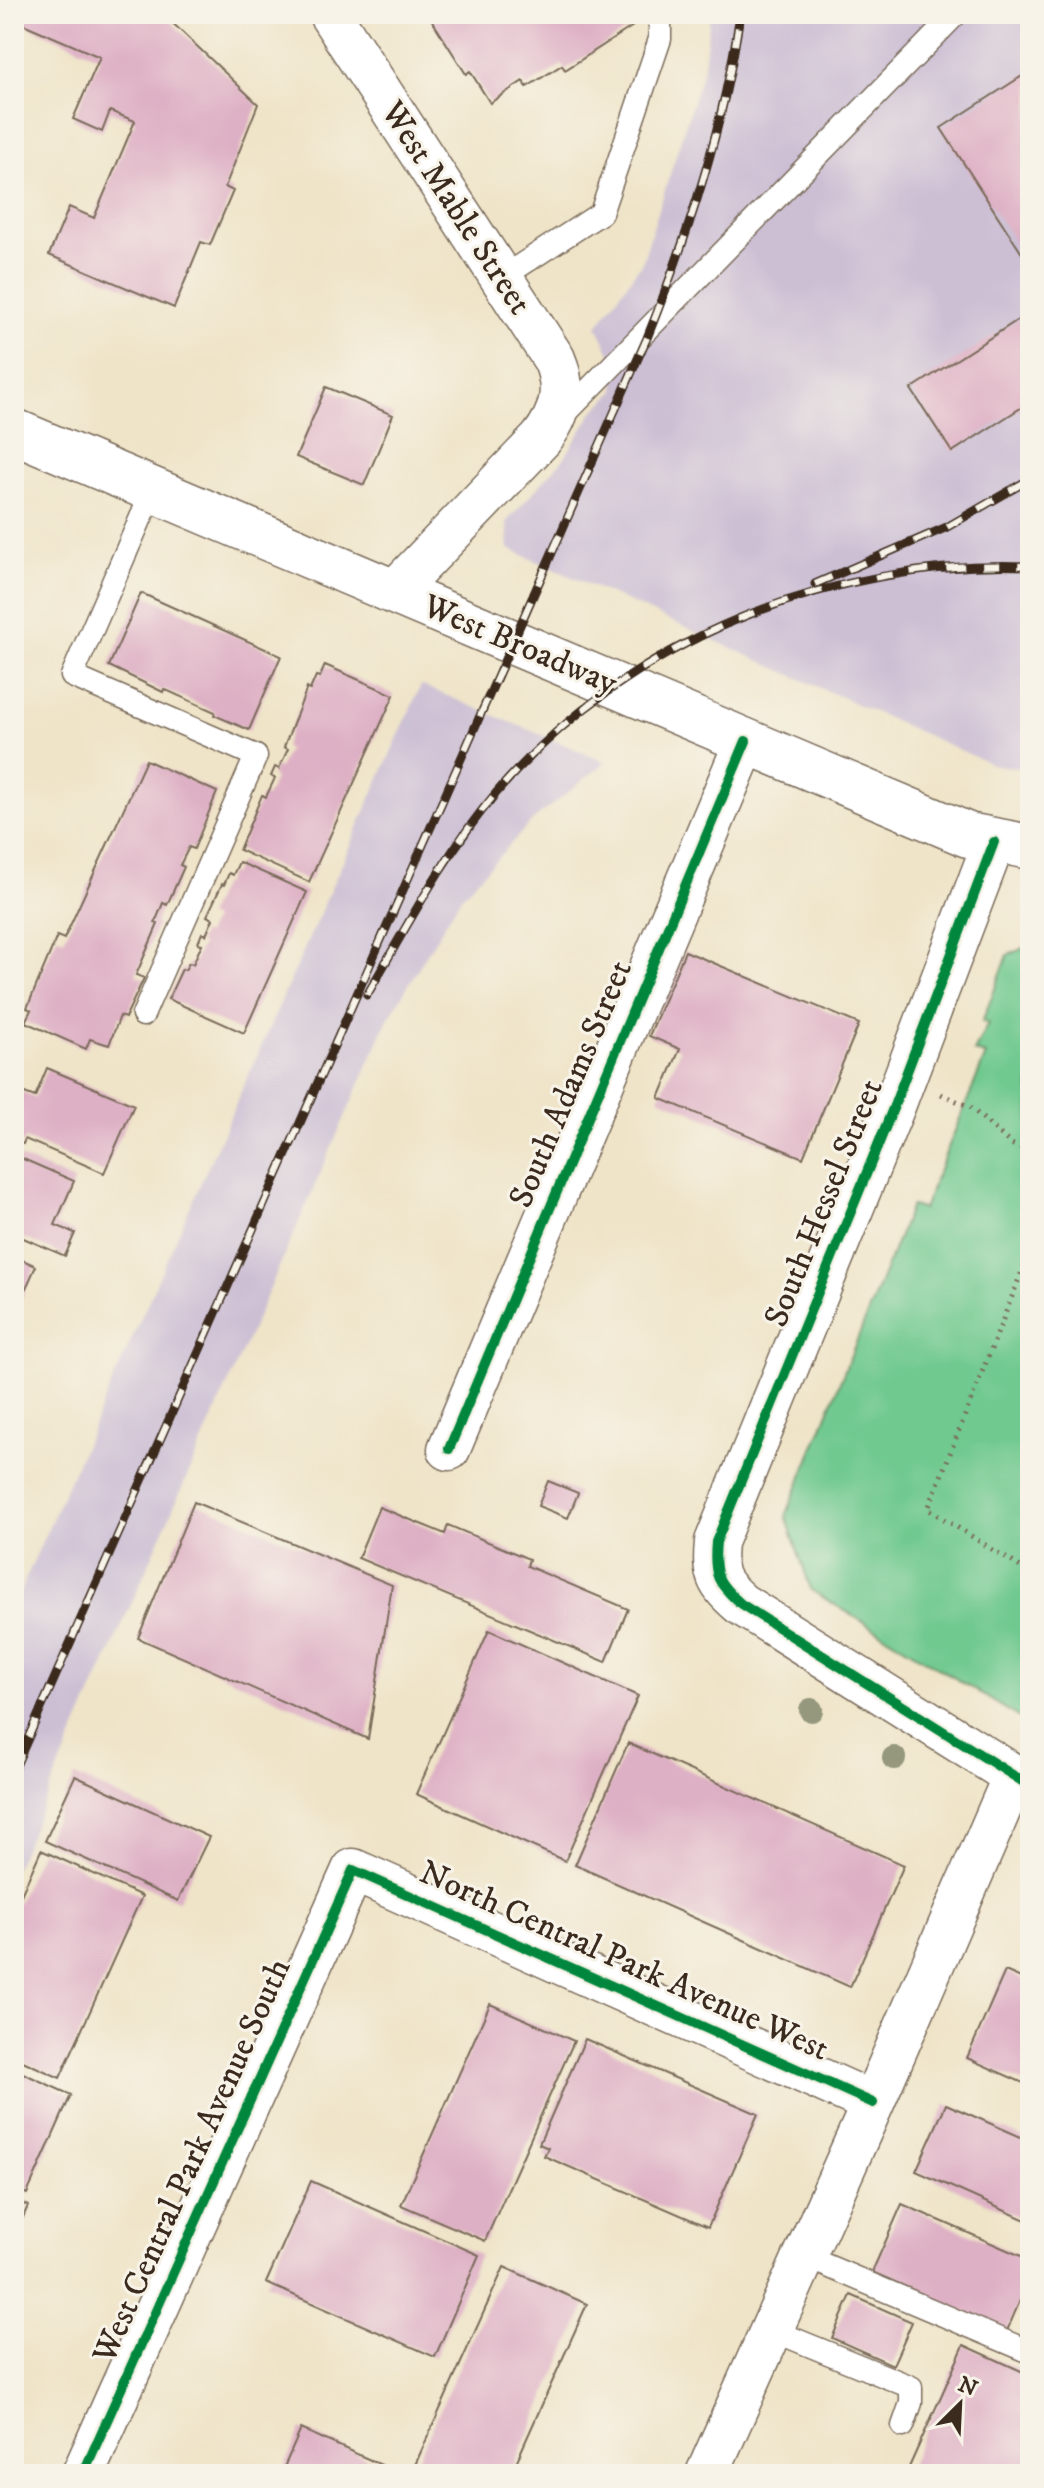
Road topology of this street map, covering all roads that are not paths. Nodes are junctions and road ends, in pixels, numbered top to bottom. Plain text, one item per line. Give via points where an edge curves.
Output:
1 (330, 14) edge
2 (660, 14) edge
3 (956, 14) edge
4 (501, 278) junction
5 (550, 424) junction
6 (14, 431) edge
7 (153, 490) junction
8 (394, 592) junction
9 (746, 741) junction
10 (1012, 844) edge
11 (143, 1015) dead end
12 (449, 1449) dead end
13 (1022, 1781) edge
14 (353, 1870) joint
15 (873, 2103) junction
16 (804, 2256) junction
17 (772, 2330) junction
18 (1030, 2352) edge
19 (903, 2426) dead end
20 (83, 2474) edge
21 (707, 2474) edge

1 - 4 street, West Mable Street
2 - 4 lane via 660,39 601,213
3 - 5 lane
4 - 5 street, West Mable Street via 561,375 562,392
5 - 8 street
6 - 7 main road, West Broadway
7 - 8 main road, West Broadway
7 - 11 lane via 72,676 256,756
8 - 9 main road, West Broadway
9 - 10 main road, West Broadway via 968,835
9 - 12 street, South Adams Street
10 - 13 street, South Hessel Street via 894,1106 716,1542 714,1565 720,1586 741,1604
13 - 15 street
14 - 15 street, North Central Park Avenue West
14 - 20 street, West Central Park Avenue South
15 - 16 street
16 - 17 street
16 - 18 lane
17 - 19 lane via 911,2387
17 - 21 street

